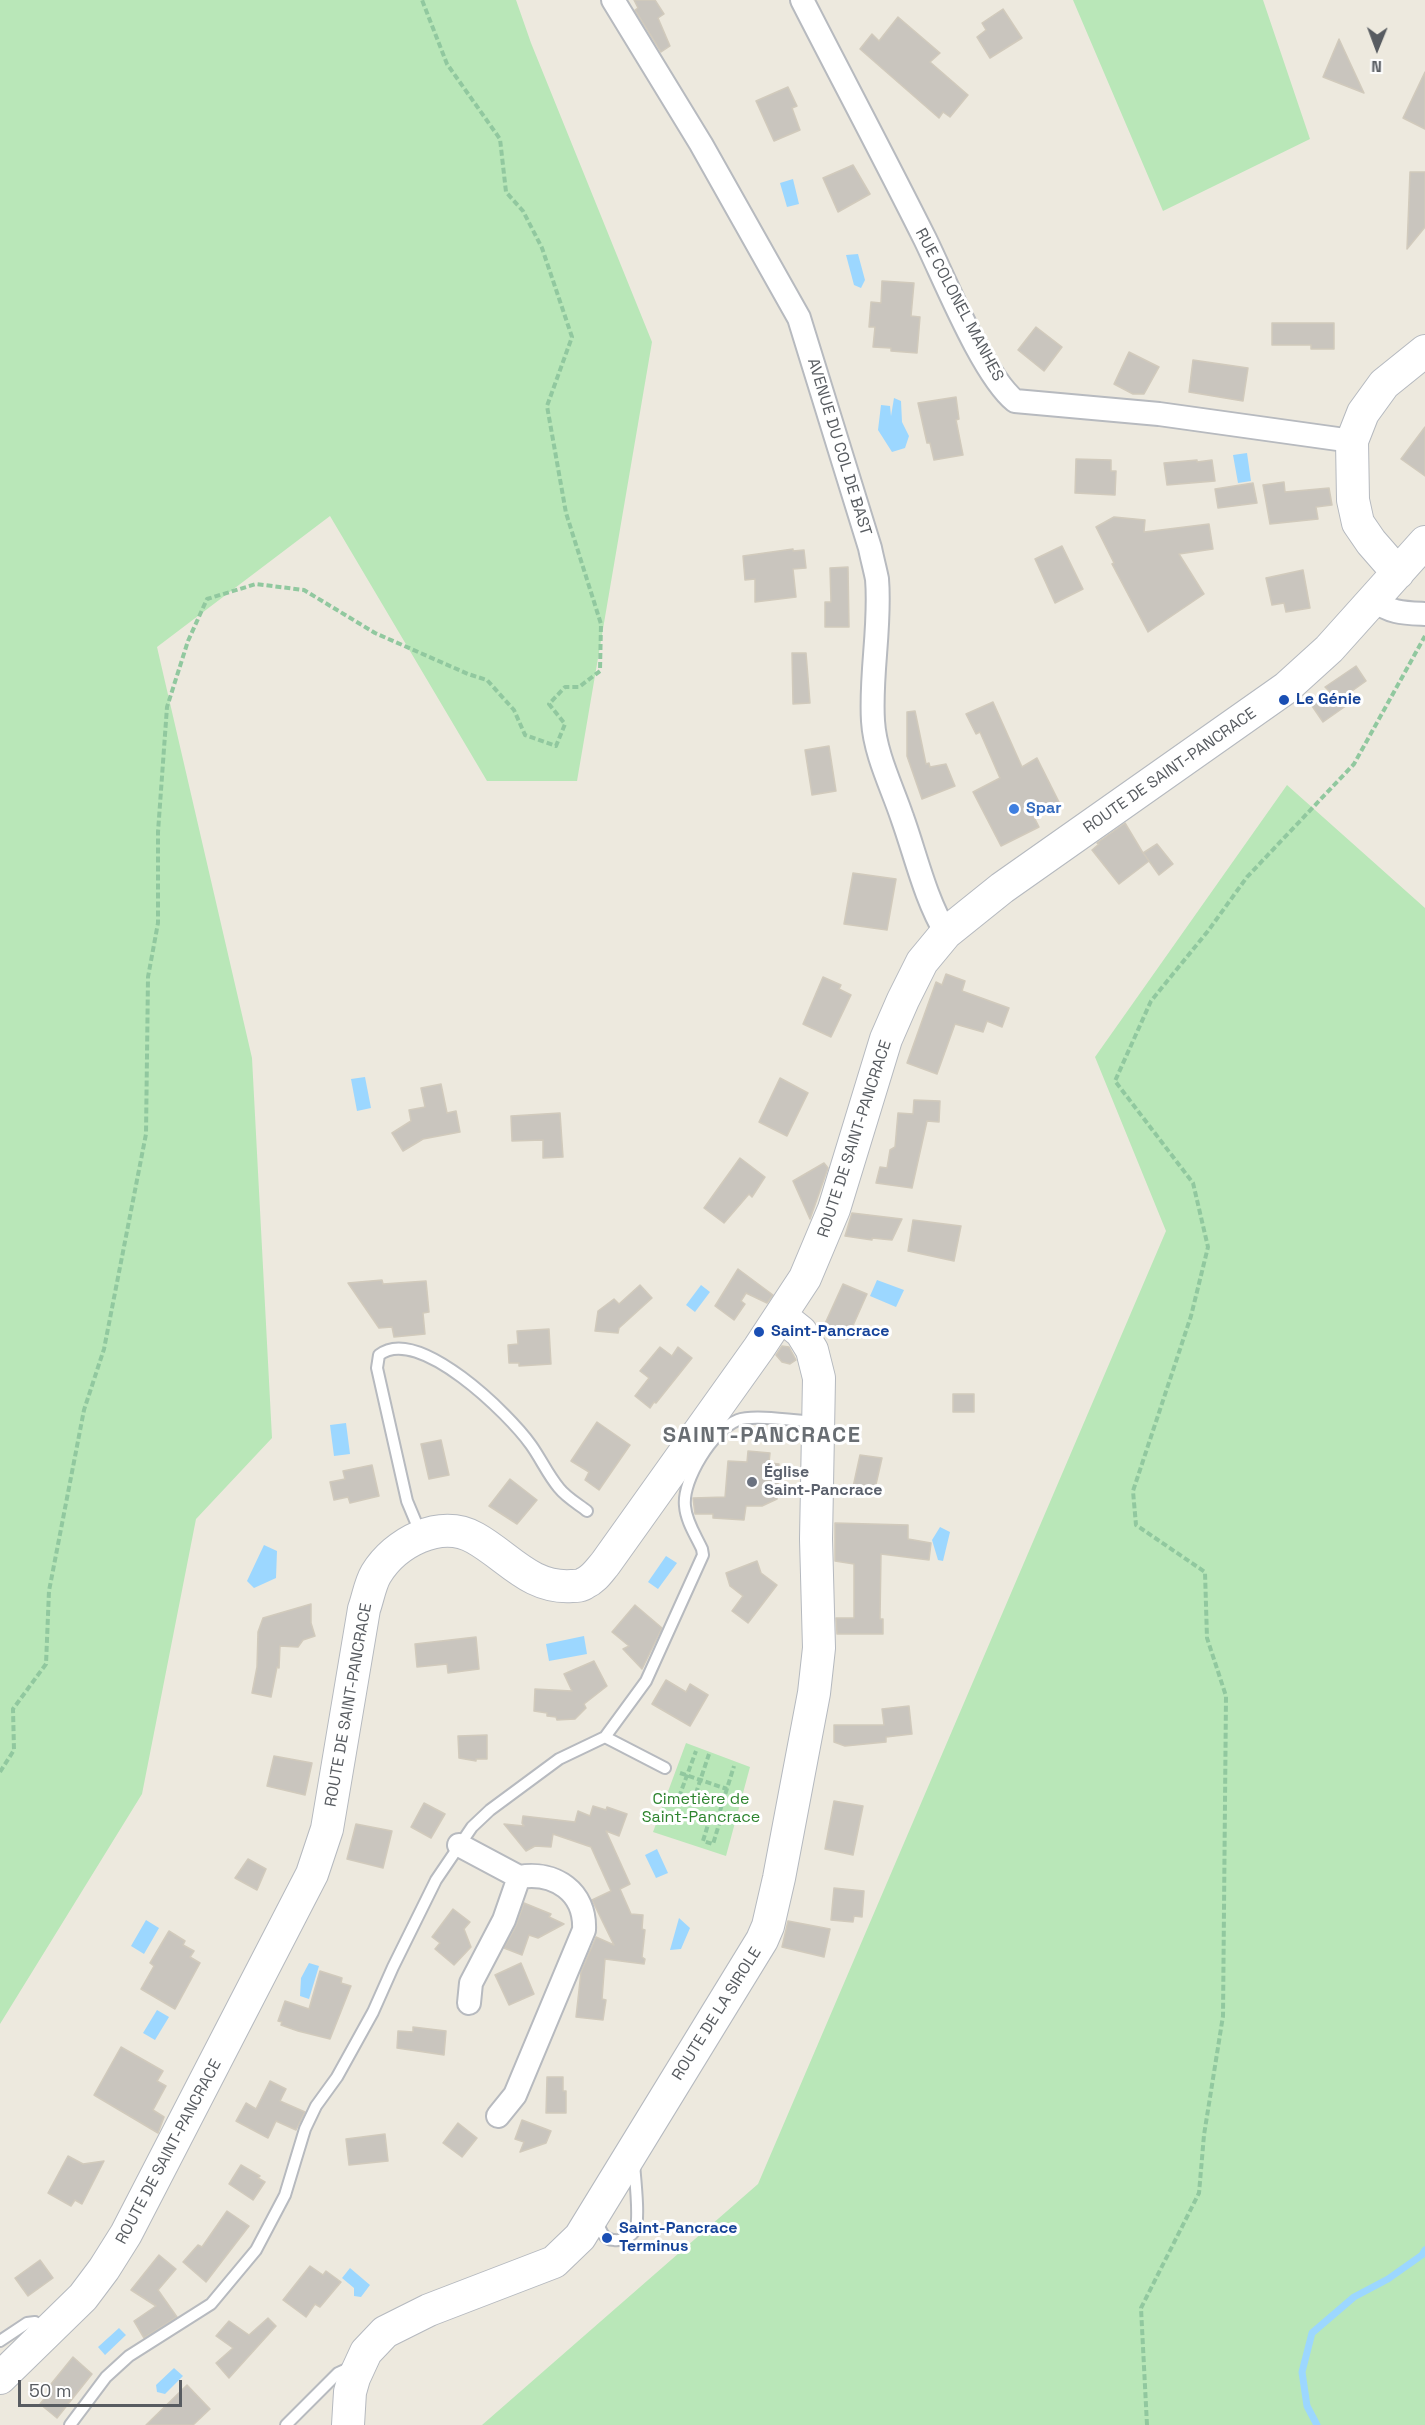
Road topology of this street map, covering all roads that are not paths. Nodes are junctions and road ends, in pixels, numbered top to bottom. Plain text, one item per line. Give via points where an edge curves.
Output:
1 (614, 0) edge
2 (801, 0) edge
3 (1425, 351) edge
4 (1352, 441) junction
5 (1425, 542) edge
6 (1398, 573) junction
7 (1374, 600) junction
8 (1425, 614) edge
9 (946, 933) junction
10 (781, 1316) junction
11 (819, 1422) junction
12 (587, 1512) dead end
13 (421, 1536) junction
14 (605, 1737) junction
15 (665, 1768) road end
16 (459, 1845) junction
17 (519, 1877) junction
18 (469, 2003) dead end
19 (498, 2116) dead end
20 (633, 2148) junction
21 (596, 2211) junction
22 (47, 2331) junction
23 (0, 2341) edge
24 (360, 2364) junction
25 (0, 2378) edge
26 (70, 2425) edge
27 (286, 2425) edge
28 (348, 2425) edge

1 - 9 street, AVENUE DU COL DE BAST via 800,318 876,578 873,724 878,747 923,879
2 - 4 street, RUE COLONEL MANHES via 980,352 1007,395 1030,404 1159,414
3 - 4 street via 1384,384 1363,413
4 - 6 street via 1353,500 1358,523
5 - 6 street, ROUTE DE SAINT-PANCRACE
6 - 7 street, ROUTE DE SAINT-PANCRACE
7 - 8 street via 1399,613
7 - 9 street, ROUTE DE SAINT-PANCRACE via 1329,649 1268,702 1002,888
9 - 10 street, ROUTE DE SAINT-PANCRACE via 922,962 886,1039 827,1230 805,1278
10 - 11 street, ROUTE DE LA SIROLE via 801,1332 812,1350 819,1378
10 - 13 street, ROUTE DE SAINT-PANCRACE via 605,1564 583,1585 560,1587 539,1583 474,1537 450,1531
11 - 14 lane via 739,1420 718,1436 699,1460 686,1488 685,1509 702,1549 700,1564 646,1681
11 - 20 street, ROUTE DE LA SIROLE via 819,1648 814,1693 768,1926 755,1954
12 - 13 lane via 560,1489 512,1422 456,1372 421,1352 401,1349 379,1355 377,1368 407,1502
13 - 22 street, ROUTE DE SAINT-PANCRACE via 399,1548 376,1574 363,1609 327,1829 312,1874 126,2234 83,2297
14 - 15 lane
14 - 16 lane via 559,1759 490,1810
16 - 17 street
16 - 26 lane via 436,1880 373,2012 316,2106 285,2195 256,2250 210,2304 129,2356 106,2377
17 - 18 street via 504,1920 471,1983
17 - 19 street via 532,1875 561,1883 580,1902 584,1930 515,2095
20 - 21 street, ROUTE DE LA SIROLE
20 - 21 lane via 635,2230 622,2240 613,2241 601,2232
21 - 24 street, ROUTE DE LA SIROLE via 580,2237 554,2262 395,2325 376,2339
22 - 23 lane via 34,2322 27,2323
22 - 25 street, ROUTE DE SAINT-PANCRACE
24 - 27 lane via 338,2373
24 - 28 street, ROUTE DE LA SIROLE via 350,2392

